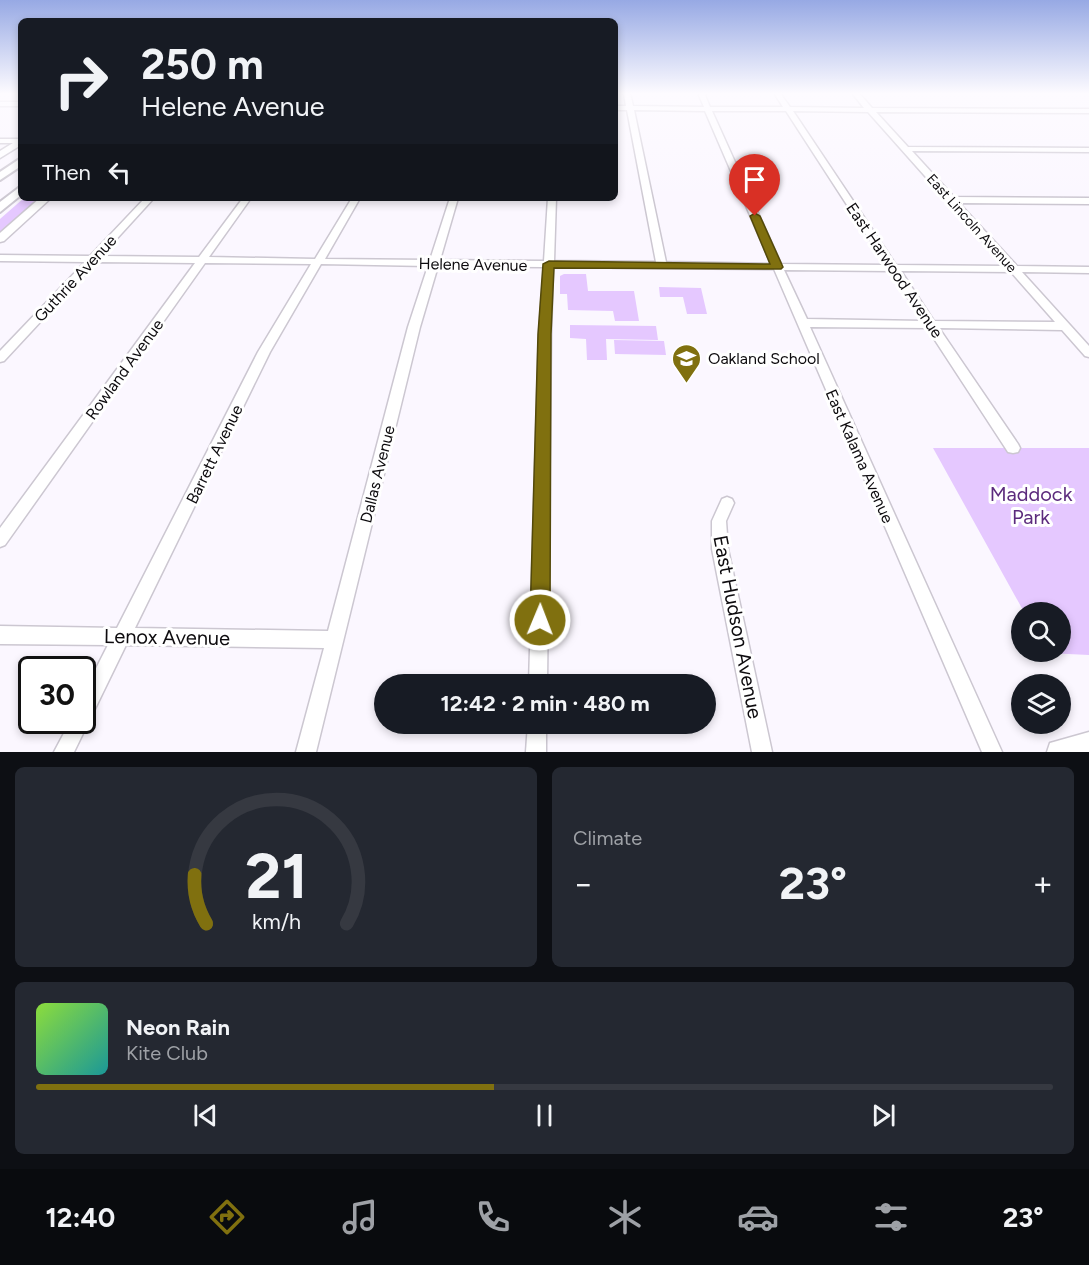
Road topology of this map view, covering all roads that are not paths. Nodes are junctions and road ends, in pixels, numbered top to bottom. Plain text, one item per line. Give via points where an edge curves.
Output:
1 (634, 128) edge
2 (717, 128) edge
3 (800, 128) edge
4 (886, 128) edge
5 (0, 141) edge
6 (18, 141) edge
7 (18, 143) edge
8 (905, 149) junction
9 (1089, 150) edge
10 (0, 155) edge
11 (18, 163) edge
12 (0, 177) edge
13 (18, 192) edge
14 (951, 200) junction
15 (43, 201) edge
16 (147, 201) edge
17 (245, 201) edge
18 (354, 201) edge
19 (453, 201) edge
20 (552, 201) edge
21 (1089, 201) edge
22 (0, 208) edge
23 (0, 239) edge
24 (0, 258) edge
25 (93, 259) junction
26 (202, 261) junction
27 (317, 262) junction
28 (434, 263) junction
29 (549, 264) junction
30 (662, 266) junction
31 (777, 267) junction
32 (893, 268) junction
33 (1014, 270) junction
34 (1089, 270) edge
35 (802, 322) junction
36 (931, 324) junction
37 (1065, 326) junction
38 (1089, 353) edge
39 (0, 358) edge
40 (1013, 448) dead end
41 (727, 503) dead end
42 (0, 540) edge
43 (0, 634) edge
44 (124, 636) junction
45 (335, 640) junction
46 (538, 674) edge
47 (96, 691) edge
48 (74, 734) edge
49 (537, 734) edge
50 (1089, 744) edge
51 (64, 752) edge
52 (306, 752) edge
53 (536, 752) edge
54 (762, 752) edge
55 (992, 752) edge
56 (1059, 752) edge

1 - 30 street
2 - 31 street, East Kalama Avenue
3 - 32 street, East Harwood Avenue
4 - 8 street, East Lincoln Avenue
5 - 6 street
7 - 10 main road
8 - 9 street
8 - 14 street, East Lincoln Avenue
11 - 12 highway
13 - 22 highway
14 - 21 street
14 - 33 street, East Lincoln Avenue
15 - 23 main road
16 - 25 street, Guthrie Avenue
17 - 26 street, Rowland Avenue
18 - 27 street, Barrett Avenue
19 - 28 street, Dallas Avenue
20 - 29 street
24 - 25 street, Helene Avenue
25 - 26 street, Helene Avenue
25 - 39 street, Guthrie Avenue
26 - 27 street, Helene Avenue
26 - 42 street, Rowland Avenue
27 - 28 street, Helene Avenue
27 - 44 street, Barrett Avenue via 264,352
28 - 29 street, Helene Avenue
28 - 45 street, Dallas Avenue via 414,327
29 - 30 street, Helene Avenue
29 - 46 street
30 - 31 street, Helene Avenue
31 - 32 street, Helene Avenue
31 - 35 street, East Kalama Avenue
32 - 33 street, Helene Avenue
32 - 36 street, East Harwood Avenue
33 - 34 street, Helene Avenue
33 - 37 street, East Lincoln Avenue
35 - 36 street
35 - 55 street, East Kalama Avenue
36 - 37 street
36 - 40 street, East Harwood Avenue
37 - 38 street, East Lincoln Avenue
41 - 54 street, East Hudson Avenue via 719,521 720,549
43 - 44 street, Lenox Avenue
44 - 45 street, Lenox Avenue
44 - 47 street, Barrett Avenue
45 - 52 street, Dallas Avenue
48 - 51 street, Barrett Avenue
49 - 53 street
50 - 56 main road

